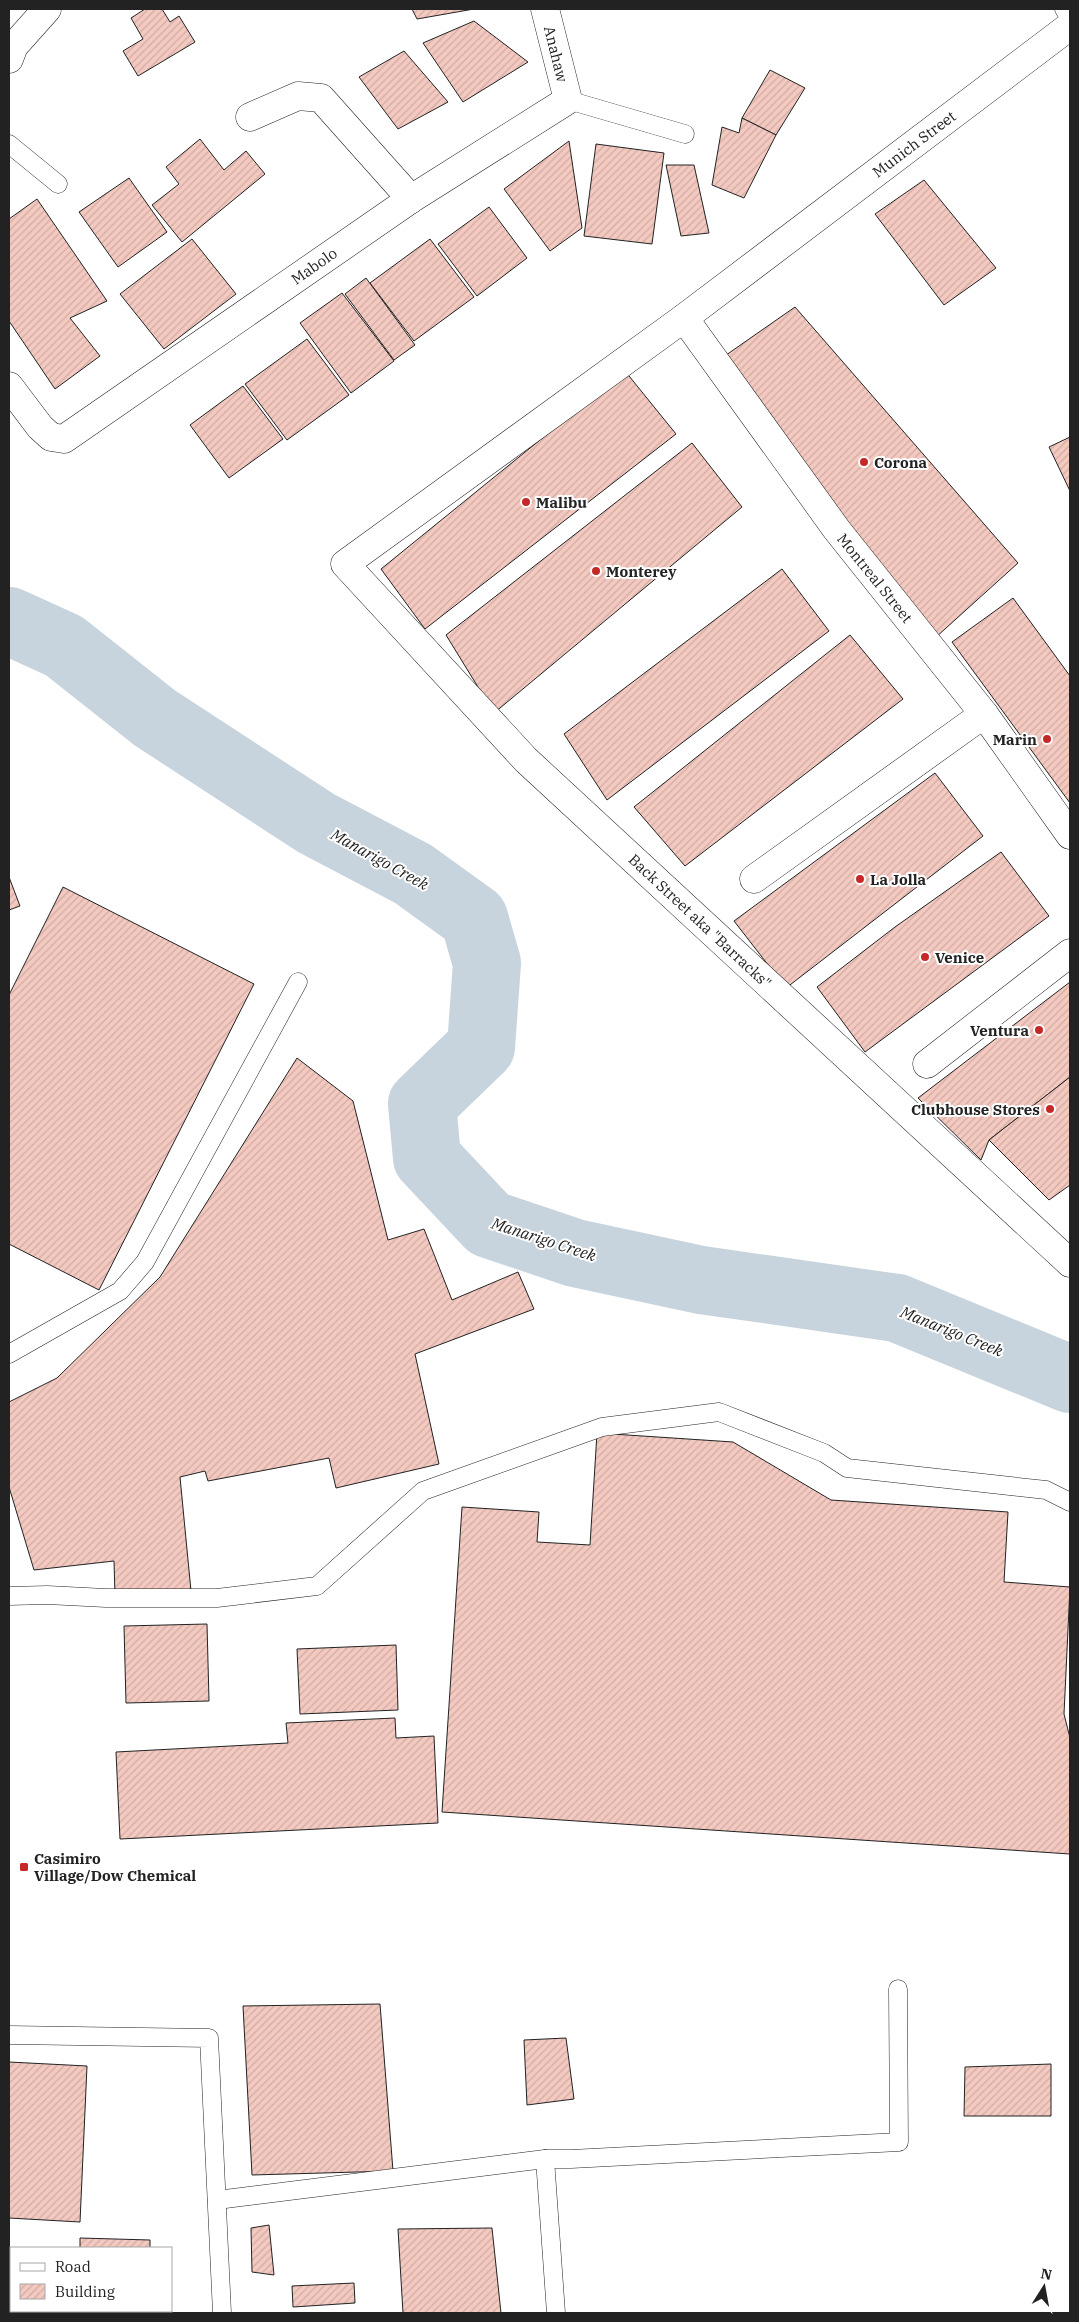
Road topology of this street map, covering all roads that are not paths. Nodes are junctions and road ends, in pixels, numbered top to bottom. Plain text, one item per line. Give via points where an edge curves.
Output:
1 (47, 9) edge
2 (545, 9) edge
3 (1064, 9) edge
4 (1070, 18) edge
5 (1070, 26) edge
6 (9, 59) edge
7 (568, 100) junction
8 (250, 117) dead end
9 (685, 134) dead end
10 (9, 144) edge
11 (58, 184) dead end
12 (411, 199) junction
13 (684, 318) junction
14 (9, 386) edge
15 (345, 564) joint
16 (984, 714) junction
17 (1070, 835) edge
18 (754, 879) dead end
19 (1070, 953) edge
20 (298, 982) dead end
21 (927, 1064) dead end
22 (1070, 1263) edge
23 (9, 1354) edge
24 (1070, 1502) edge
25 (9, 1596) edge
26 (898, 1989) dead end
27 (9, 2035) edge
28 (545, 2159) junction
29 (217, 2200) junction
30 (222, 2313) edge
31 (556, 2313) edge

1 - 6 street via 14,46
2 - 7 street, Anahaw
3 - 4 lane
5 - 13 street, Munich Street
7 - 9 lane
7 - 12 street, Mabolo
8 - 12 street via 298,96 321,98
10 - 11 lane
12 - 14 street, Mabolo via 64,439 52,437 40,428
13 - 15 street, Munich Street
13 - 16 street, Montreal Street via 837,530
15 - 22 street, Back Street aka "Barracks" via 526,760
16 - 17 street, Montreal Street
16 - 18 street
19 - 21 street
20 - 23 lane via 145,1262 120,1291
24 - 25 lane via 1046,1490 847,1468 824,1453 719,1412 602,1427 423,1491 317,1586 217,1598
26 - 28 lane via 899,2142
27 - 29 lane via 209,2038
28 - 29 lane
28 - 31 lane
29 - 30 lane

